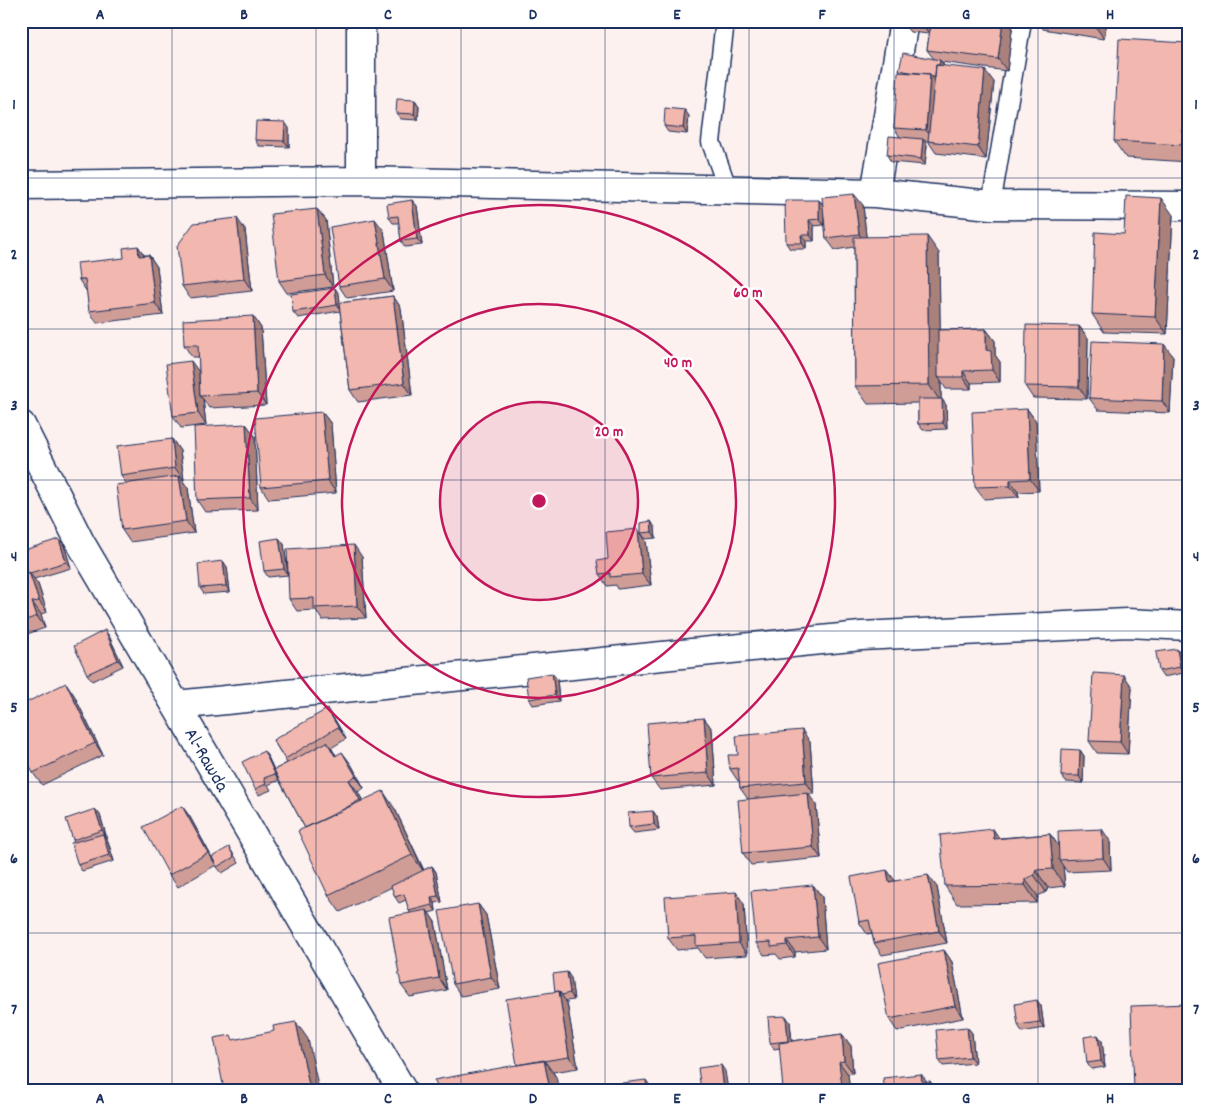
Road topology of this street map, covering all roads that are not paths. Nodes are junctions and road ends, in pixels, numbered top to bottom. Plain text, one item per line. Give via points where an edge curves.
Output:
1 (361, 21) edge
2 (724, 21) edge
3 (904, 21) edge
4 (1022, 21) edge
5 (362, 181) junction
6 (21, 185) edge
7 (728, 190) junction
8 (875, 194) junction
9 (991, 205) junction
10 (1189, 206) edge
11 (21, 425) edge
12 (1189, 626) edge
13 (176, 705) junction
14 (402, 1090) edge

1 - 5 street
2 - 7 lane via 711,142
3 - 8 street
4 - 9 lane
5 - 6 street
5 - 7 street
7 - 8 street
8 - 9 street
9 - 10 street
11 - 13 street, Al-Rawda via 80,542
12 - 13 street via 1127,623 861,636
13 - 14 street, Al-Rawda

